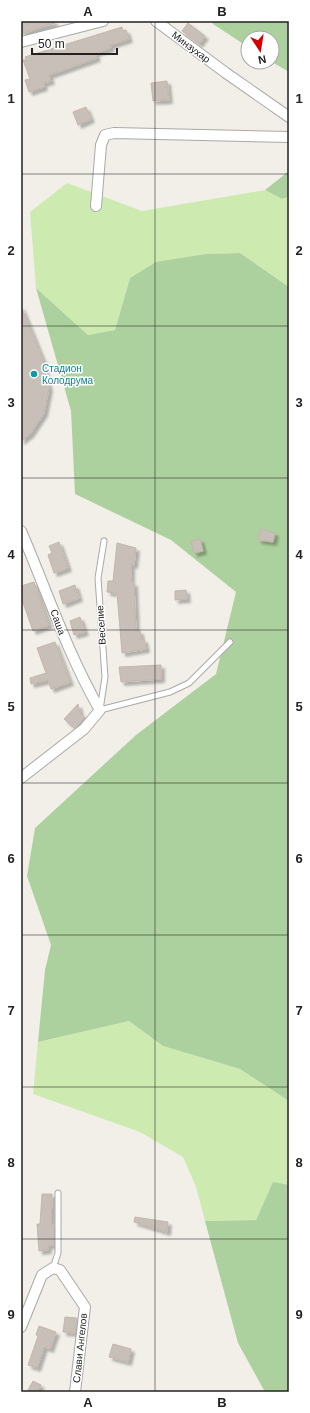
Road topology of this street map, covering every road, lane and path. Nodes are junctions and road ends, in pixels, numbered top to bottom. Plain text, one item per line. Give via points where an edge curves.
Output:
1 (103, 21) edge
2 (156, 21) edge
3 (21, 42) edge
4 (289, 117) edge
5 (289, 137) edge
6 (96, 206) dead end
7 (21, 531) edge
8 (104, 541) dead end
9 (230, 642) dead end
10 (100, 710) junction
11 (21, 778) edge
12 (58, 1193) dead end
13 (53, 1268) junction
14 (21, 1327) edge
15 (75, 1392) edge

1 - 3 street
2 - 4 street, Минзухар
5 - 6 street via 114,133 104,135
7 - 10 street, Саша via 38,568 65,642
8 - 10 lane, Веселие via 98,578 105,677
9 - 10 lane via 189,683 170,692
10 - 11 street via 84,729
12 - 13 lane via 58,1253
13 - 14 street via 42,1275
13 - 15 street, Слави Ангелов via 60,1270 85,1307

